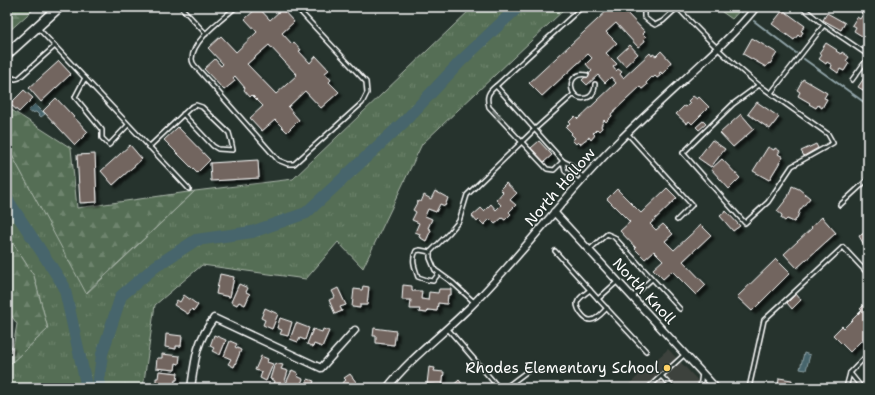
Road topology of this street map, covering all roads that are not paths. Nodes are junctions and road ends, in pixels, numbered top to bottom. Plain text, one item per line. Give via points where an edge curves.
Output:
1 (59, 7) edge
2 (181, 7) edge
3 (236, 7) edge
4 (296, 7) edge
5 (582, 7) edge
6 (645, 7) edge
7 (677, 7) edge
8 (756, 7) edge
9 (802, 7) edge
10 (824, 25) junction
11 (37, 27) junction
12 (206, 34) junction
13 (55, 46) junction
14 (717, 49) junction
15 (7, 54) edge
16 (868, 54) edge
17 (868, 58) edge
18 (7, 75) edge
19 (588, 75) dead end
20 (85, 78) junction
21 (852, 80) dead end
22 (595, 84) dead end
23 (759, 85) junction
24 (496, 86) junction
25 (771, 93) junction
26 (574, 94) junction
27 (183, 114) junction
28 (128, 125) junction
29 (535, 129) junction
30 (627, 133) junction
31 (522, 142) junction
32 (149, 147) junction
33 (563, 161) junction
34 (584, 178) junction
35 (868, 180) edge
36 (579, 183) junction
37 (189, 189) dead end
38 (840, 206) dead end
39 (554, 212) junction
40 (677, 220) dead end
41 (588, 250) junction
42 (555, 251) dead end
43 (430, 252) junction
44 (439, 273) junction
45 (868, 274) edge
46 (652, 279) junction
47 (618, 281) junction
48 (590, 290) junction
49 (632, 297) junction
50 (598, 299) junction
51 (474, 302) junction
52 (607, 308) junction
53 (680, 309) dead end
54 (447, 328) junction
55 (354, 330) dead end
56 (646, 351) dead end
57 (684, 354) junction
58 (868, 354) edge
59 (528, 370) dead end
60 (702, 373) junction
61 (850, 373) junction
62 (661, 376) junction
63 (868, 384) edge
64 (191, 388) edge
65 (387, 388) edge
66 (499, 388) edge
67 (505, 388) edge
68 (648, 388) edge
69 (672, 388) edge
70 (700, 388) edge
71 (716, 388) edge
72 (748, 388) edge
73 (846, 388) edge
74 (863, 388) edge

1 - 11 main road
2 - 12 lane
3 - 12 lane
4 - 12 lane via 366,82 367,93 362,103 294,164 278,160 196,67 192,61 193,53 196,45
5 - 24 lane
6 - 7 lane via 644,17 655,24 663,21
7 - 14 lane
8 - 14 street, North Hollow
9 - 10 lane
10 - 16 lane
10 - 25 lane
11 - 13 lane
11 - 15 main road
13 - 18 lane via 19,78
13 - 20 lane
14 - 23 lane
14 - 30 street, North Hollow
17 - 21 lane
19 - 26 lane via 580,74 574,79 571,86
20 - 28 lane
20 - 28 lane via 75,97 102,130 102,138 109,145
22 - 26 lane via 594,92 588,97 580,98
23 - 25 lane
23 - 25 lane via 733,104 683,153 745,223 768,202 792,166 833,144 828,134
24 - 29 lane
24 -> 31 lane via 488,96 489,107
26 - 29 lane
27 - 27 lane via 213,146 233,150 229,134 202,107 191,106
27 - 32 lane
28 - 32 lane
29 - 31 lane
29 - 33 lane
30 - 34 street, North Hollow
30 - 40 lane via 692,205
31 - 33 lane via 547,169 554,170
31 - 43 lane via 467,195 458,221
32 - 37 lane
33 - 34 lane
33 - 36 lane via 565,171
34 - 36 street, North Hollow
35 - 38 lane
36 - 39 street, North Hollow
39 - 41 street, North Knoll
39 - 51 street, North Hollow
41 - 46 lane via 607,234 614,237
41 - 47 street, North Knoll
42 - 48 lane
43 - 44 lane via 435,270
43 - 44 lane via 420,250 414,255 418,277 433,281
44 - 51 lane
45 - 72 lane via 843,247 764,320
46 - 49 lane
46 - 53 lane
47 - 49 street, North Knoll
47 - 50 lane
48 - 50 lane
48 - 52 lane via 577,304 587,319 594,320
49 - 57 street, North Knoll
50 - 52 lane
51 - 54 street, North Hollow
52 - 56 lane
54 - 65 street, North Hollow
54 - 66 lane
55 - 64 street via 322,368 214,318 197,348
57 - 60 street, North Knoll
57 - 62 lane
58 - 61 lane
59 - 67 lane
60 - 70 lane
60 - 71 street, North Knoll
61 - 73 lane
61 - 74 lane
62 - 68 lane
62 - 69 lane
63 - 74 lane

